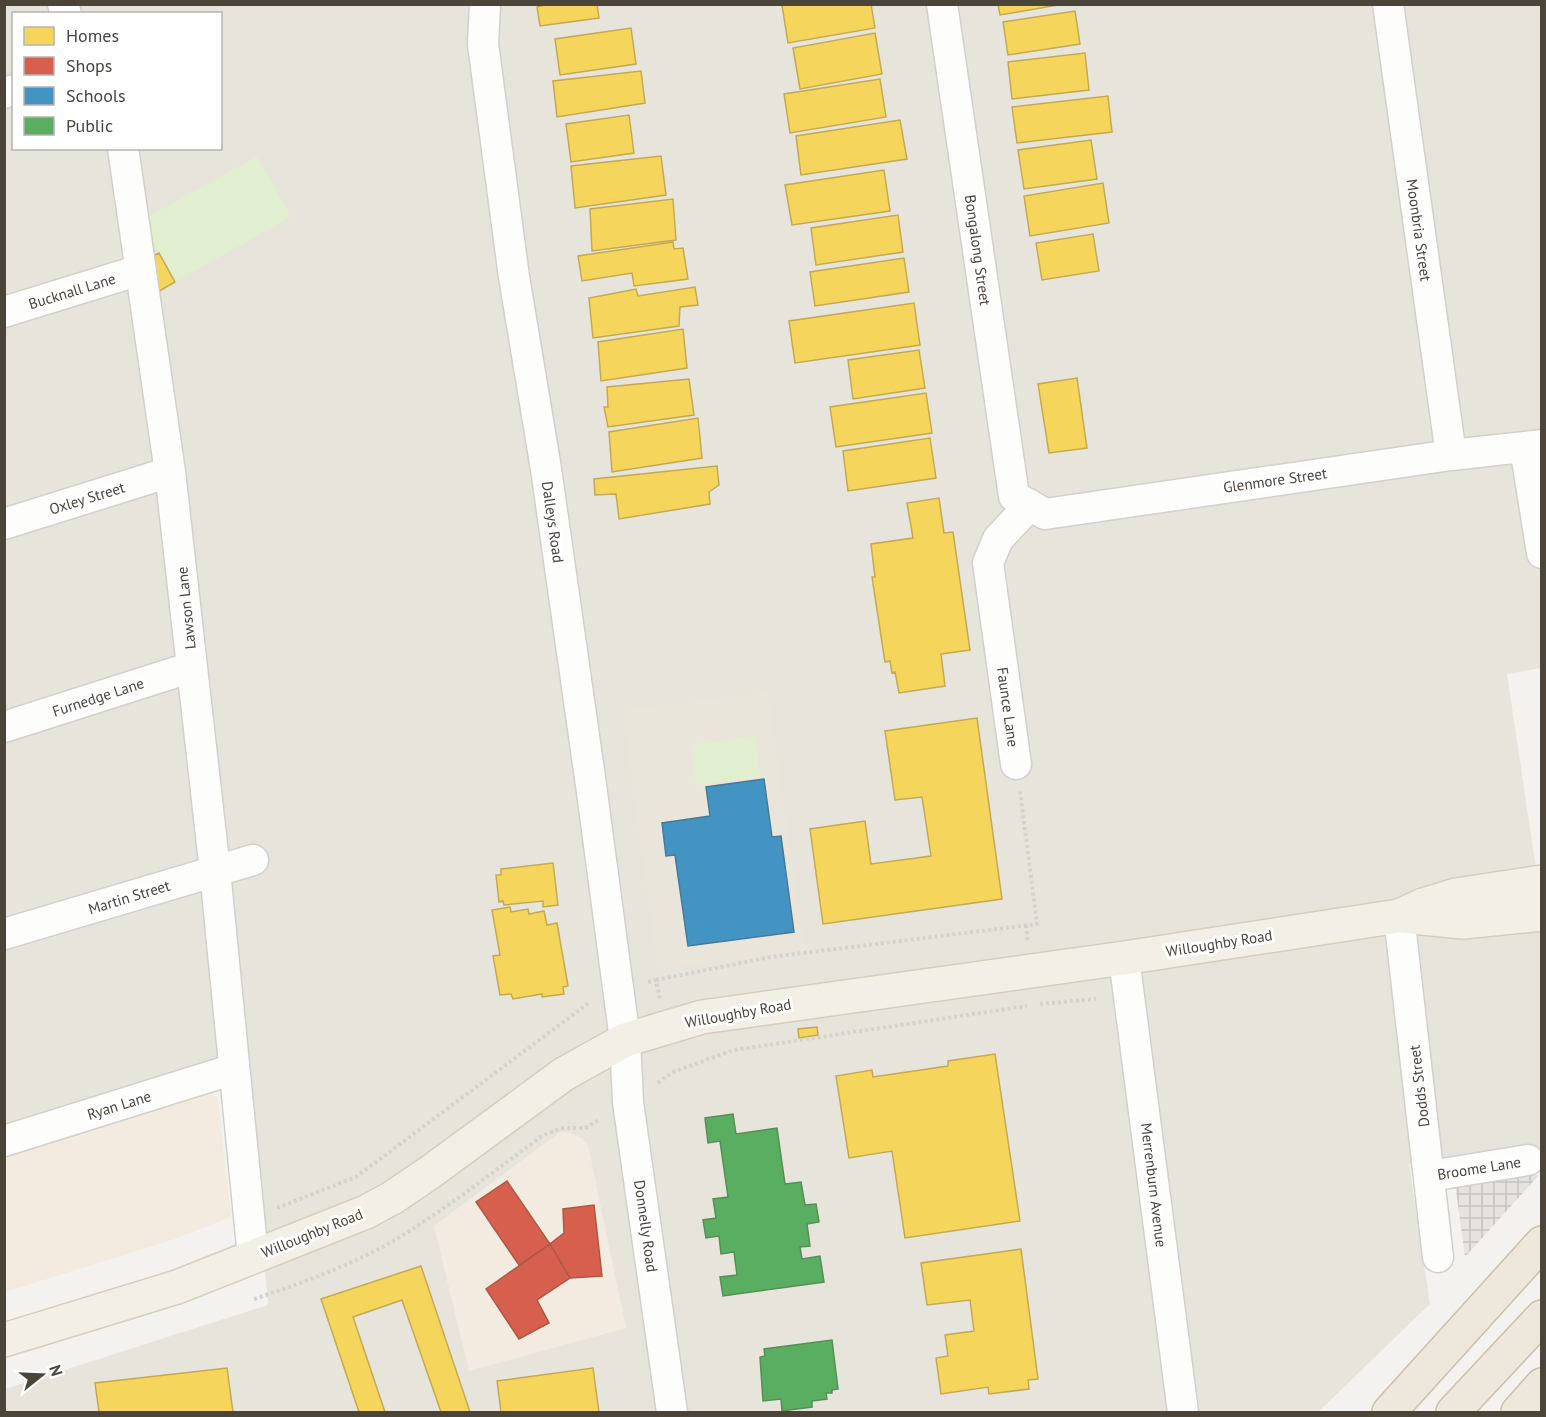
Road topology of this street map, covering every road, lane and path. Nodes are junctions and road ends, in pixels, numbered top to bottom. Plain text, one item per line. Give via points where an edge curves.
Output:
1 (485, 4) edge
2 (942, 4) edge
3 (1388, 4) edge
4 (123, 150) edge
5 (140, 270) junction
6 (4, 312) edge
7 (1534, 446) edge
8 (1450, 455) junction
9 (170, 472) junction
10 (1022, 500) junction
11 (4, 524) edge
12 (1542, 553) edge
13 (192, 667) junction
14 (4, 727) edge
15 (1016, 764) joint
16 (253, 860) dead end
17 (215, 871) junction
18 (1542, 882) edge
19 (1542, 914) edge
20 (1399, 916) junction
21 (1026, 925) junction
22 (4, 934) edge
23 (1027, 939) dead end
24 (1124, 958) junction
25 (656, 980) junction
26 (649, 982) dead end
27 (658, 989) dead end
28 (1096, 999) dead end
29 (590, 1001) dead end
30 (625, 1040) junction
31 (672, 1065) dead end
32 (234, 1069) junction
33 (673, 1072) junction
34 (659, 1082) dead end
35 (4, 1140) edge
36 (1528, 1160) dead end
37 (1430, 1176) junction
38 (249, 1220) junction
39 (1542, 1243) edge
40 (253, 1257) junction
41 (1438, 1257) dead end
42 (1542, 1317) edge
43 (4, 1340) edge
44 (1542, 1385) edge
45 (672, 1413) edge
46 (1183, 1413) edge
47 (1389, 1413) edge
48 (1453, 1413) edge
49 (1518, 1413) edge

1 - 30 street, Dalleys Road via 483,44 514,277 549,492
2 - 10 street, Bongalong Street
3 - 8 street, Moonbria Street
4 - 5 street, Lawson Lane
5 - 6 street, Bucknall Lane
5 - 9 street, Lawson Lane
7 - 8 street, Glenmore Street
7 - 12 street
8 - 10 street, Glenmore Street via 1045,514
9 - 11 street, Oxley Street
9 - 13 street, Lawson Lane
10 - 15 street, Faunce Lane via 988,563
13 - 14 street, Furnedge Lane
13 - 17 street, Lawson Lane
15 - 21 path, Faunce Lane via 1037,924
16 - 17 street, Martin Street
17 - 22 street, Martin Street
17 - 32 street, Lawson Lane
18 - 20 main road, Willoughby Road via 1456,895
19 - 20 main road, Willoughby Road via 1463,922
20 - 24 main road, Willoughby Road
20 - 37 street, Dodds Street
21 - 23 path
21 - 25 path via 771,957
24 - 30 main road, Willoughby Road via 702,1017
24 - 46 street, Merrenburn Avenue
25 - 26 path
25 - 27 path
28 - 33 path via 734,1050
29 - 38 path via 356,1177
30 - 40 main road, Willoughby Road via 564,1074 392,1198
30 - 45 street, Donnelly Road via 628,1102
31 - 33 path
32 - 35 street, Ryan Lane
32 - 38 street, Lawson Lane
33 - 34 path
36 - 37 street, Broome Lane
37 - 41 street, Dodds Street
38 - 40 street, Lawson Lane
39 - 47 highway
40 - 43 main road, Willoughby Road via 177,1287
42 - 48 highway
44 - 49 highway

